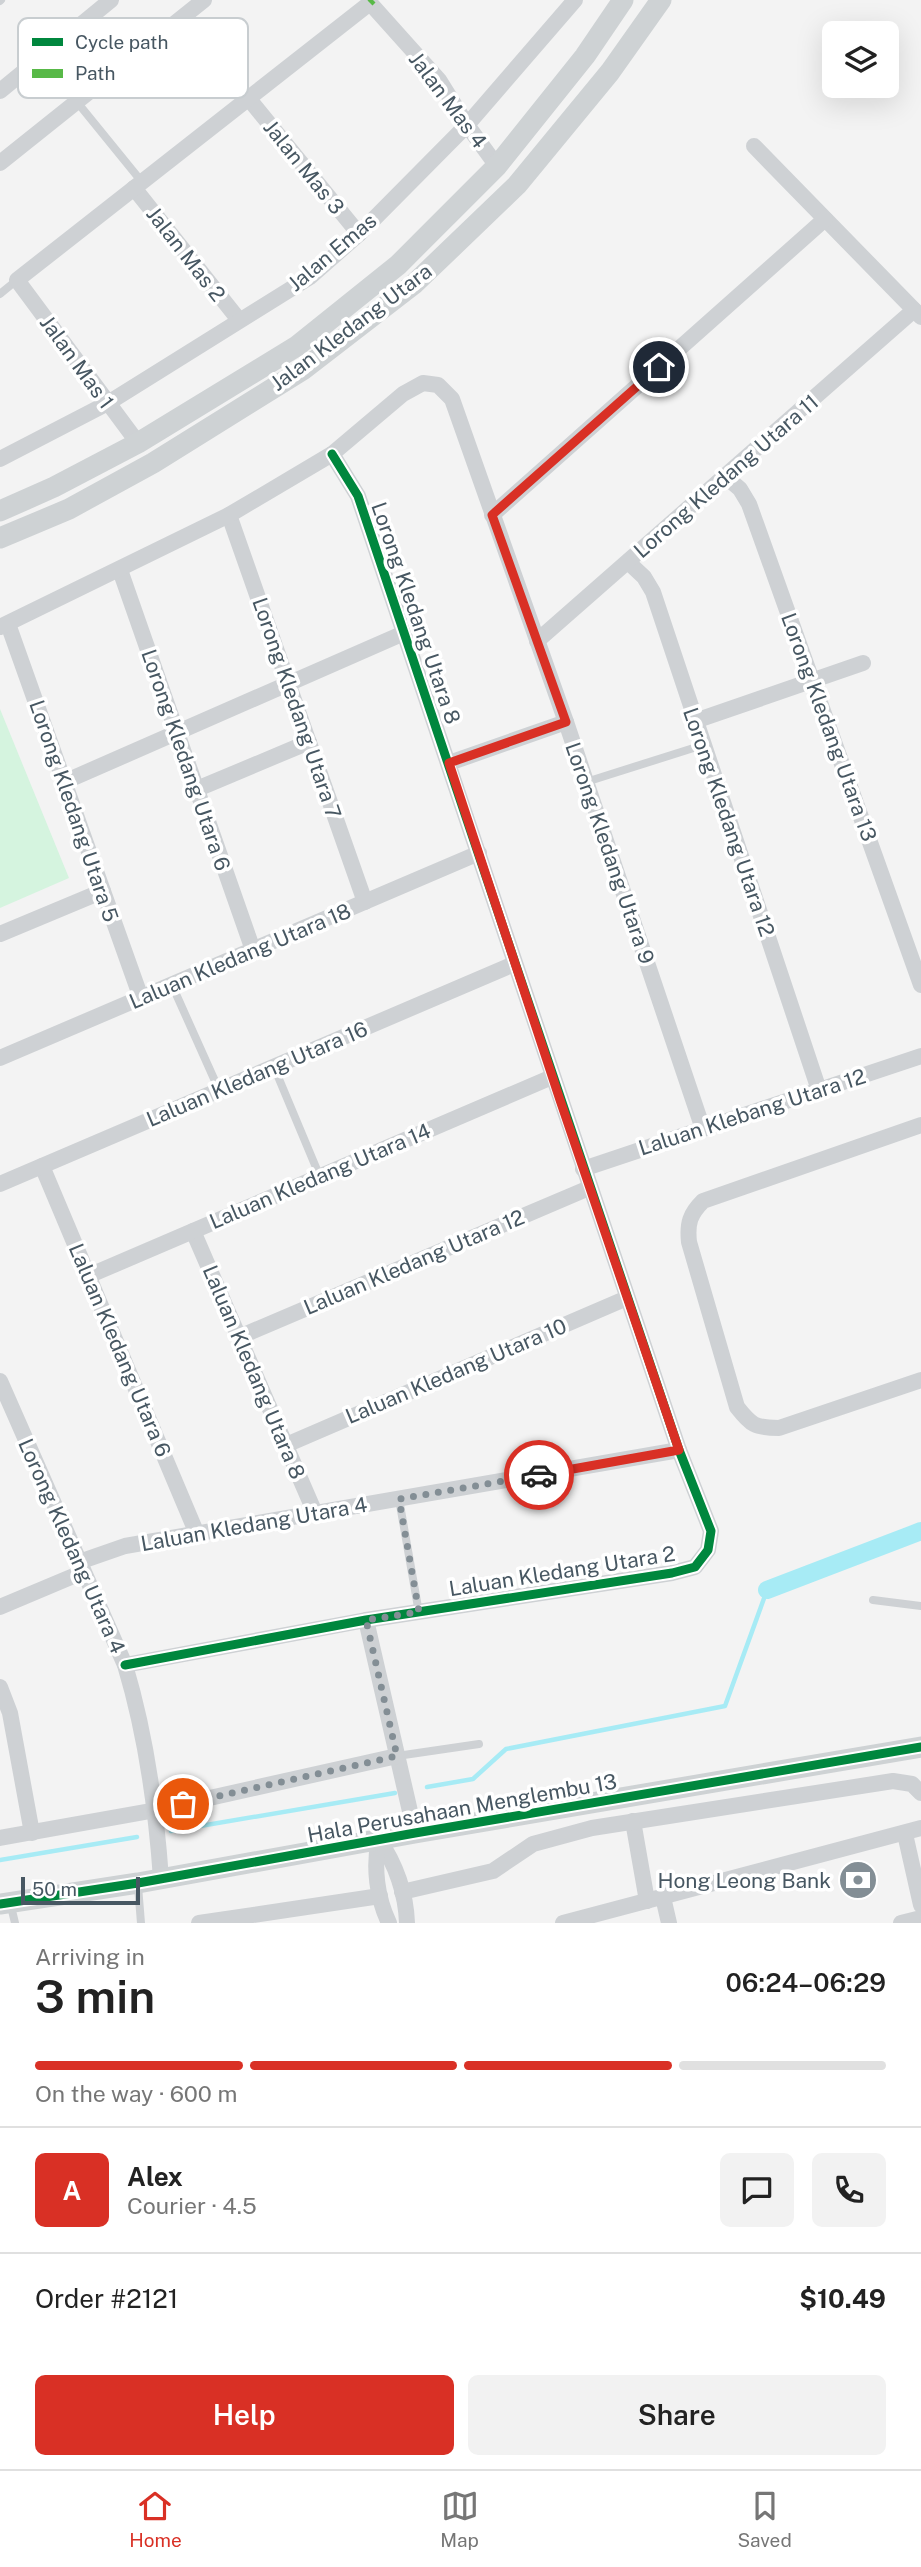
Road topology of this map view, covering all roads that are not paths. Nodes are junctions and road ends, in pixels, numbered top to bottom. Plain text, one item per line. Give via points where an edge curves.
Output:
1 (111, 0) edge
2 (204, 0) edge
3 (575, 0) edge
4 (623, 0) edge
5 (660, 0) edge
6 (89, 18) edge
7 (182, 18) edge
8 (18, 76) edge
9 (0, 91) edge
10 (82, 98) edge
11 (249, 99) junction
12 (77, 102) junction
13 (467, 125) junction
14 (754, 146) dead end
15 (0, 163) edge
16 (497, 166) junction
17 (138, 185) junction
18 (825, 219) junction
19 (359, 234) junction
20 (17, 280) junction
21 (0, 294) edge
22 (917, 314) edge
23 (239, 320) junction
24 (108, 403) junction
25 (138, 443) junction
26 (332, 454) junction
27 (0, 459) edge
28 (725, 476) junction
29 (0, 511) edge
30 (229, 515) junction
31 (492, 515) junction
32 (0, 538) edge
33 (628, 562) junction
34 (120, 570) junction
35 (4, 626) edge
36 (404, 633) junction
37 (537, 642) junction
38 (863, 663) dead end
39 (812, 681) junction
40 (289, 684) junction
41 (566, 722) junction
42 (695, 722) junction
43 (177, 733) junction
44 (309, 742) junction
45 (703, 745) junction
46 (449, 763) junction
47 (64, 782) junction
48 (586, 782) junction
49 (197, 789) junction
50 (479, 853) junction
51 (103, 891) junction
52 (365, 902) junction
53 (0, 934) edge
54 (253, 950) junction
55 (514, 964) junction
56 (172, 985) junction
57 (921, 985) edge
58 (141, 998) junction
59 (921, 1056) edge
60 (0, 1058) edge
61 (274, 1067) junction
62 (552, 1077) junction
63 (219, 1090) junction
64 (819, 1090) junction
65 (921, 1125) edge
66 (703, 1129) junction
67 (42, 1166) junction
68 (583, 1169) junction
69 (320, 1177) junction
70 (0, 1184) edge
71 (590, 1188) junction
72 (193, 1231) junction
73 (89, 1276) junction
74 (627, 1297) junction
75 (239, 1337) junction
76 (921, 1380) edge
77 (1, 1389) edge
78 (286, 1445) junction
79 (679, 1450) junction
80 (399, 1499) junction
81 (315, 1513) junction
82 (197, 1534) junction
83 (708, 1550) joint
84 (81, 1567) junction
85 (873, 1600) dead end
86 (921, 1606) edge
87 (0, 1607) edge
88 (419, 1612) junction
89 (366, 1620) junction
90 (125, 1665) junction
91 (0, 1687) edge
92 (5, 1713) edge
93 (479, 1744) dead end
94 (921, 1747) edge
95 (397, 1756) junction
96 (921, 1793) edge
97 (156, 1810) junction
98 (633, 1821) junction
99 (913, 1831) edge
100 (32, 1833) junction
101 (415, 1833) junction
102 (0, 1839) edge
103 (379, 1840) junction
104 (161, 1878) junction
105 (138, 1883) junction
106 (402, 1892) junction
107 (380, 1896) junction
108 (655, 1899) junction
109 (921, 1905) edge
110 (8, 1910) edge
111 (921, 1918) edge
112 (141, 1923) edge
113 (199, 1923) edge
114 (389, 1923) edge
115 (407, 1923) edge
116 (563, 1923) edge
117 (669, 1923) edge
118 (901, 1923) edge

1 - 6 street
2 - 7 street
3 - 13 street, Jalan Emas
4 - 16 main road, Jalan Kledang Utara via 585,56
5 - 32 main road, Jalan Kledang Utara via 610,72 517,185 414,284 304,369 153,463 69,509
8 - 9 street
10 - 12 street
11 - 13 street, Jalan Mas 4 via 370,3 439,80
11 - 17 street
11 - 19 street, Jalan Mas 3
12 - 15 street
12 - 17 lane
13 - 16 street, Jalan Mas 4
13 - 19 street, Jalan Emas
14 - 18 street
16 - 25 main road, Jalan Kledang Utara via 398,265 298,346
17 - 20 street
17 - 23 street, Jalan Mas 2
18 - 22 street
18 - 31 street
19 - 23 street, Jalan Emas via 310,276
20 - 21 lane
20 - 24 street, Jalan Mas 1
22 - 28 street, Lorong Kledang Utara 11
23 - 24 street, Jalan Emas
24 - 25 street, Jalan Mas 1
24 - 27 street, Jalan Emas
25 - 29 main road, Jalan Kledang Utara
26 - 30 street
26 - 31 street, Lorong Kledang Utara 9 via 403,394 422,383 438,385 452,399
26 - 36 street, Lorong Kledang Utara 8 via 358,496
28 - 33 street, Lorong Kledang Utara 11
28 - 39 street, Lorong Kledang Utara 13 via 749,504
30 - 34 street
30 - 40 street, Lorong Kledang Utara 7
31 - 37 street, Lorong Kledang Utara 9
33 - 37 street, Lorong Kledang Utara 11
33 - 42 street, Lorong Kledang Utara 12 via 653,592
34 - 35 street
34 - 43 street, Lorong Kledang Utara 6
35 - 47 street, Lorong Kledang Utara 5
36 - 40 street
36 - 46 street, Lorong Kledang Utara 8
37 - 41 street, Lorong Kledang Utara 9
38 - 39 street
39 - 42 street
39 - 57 street, Lorong Kledang Utara 13
40 - 43 street
40 - 44 street, Lorong Kledang Utara 7
41 - 46 street
41 - 48 street, Lorong Kledang Utara 9
42 - 45 street, Lorong Kledang Utara 12
43 - 47 street
43 - 49 street, Lorong Kledang Utara 6
44 - 49 street
44 - 52 street, Lorong Kledang Utara 7
45 - 48 lane
45 - 64 street, Lorong Kledang Utara 12
46 - 50 street, Lorong Kledang Utara 8
47 - 51 street, Lorong Kledang Utara 5
48 - 66 street, Lorong Kledang Utara 9
49 - 54 street, Lorong Kledang Utara 6
50 - 52 street, Laluan Kledang Utara 18
50 - 55 street, Lorong Kledang Utara 8
51 - 53 street
51 - 58 street, Lorong Kledang Utara 5
52 - 54 street, Laluan Kledang Utara 18
54 - 56 street, Laluan Kledang Utara 18
55 - 61 street, Laluan Kledang Utara 16
55 - 62 street, Lorong Kledang Utara 8
56 - 58 street, Laluan Kledang Utara 18
56 - 63 lane
58 - 60 street, Laluan Kledang Utara 18
59 - 64 street, Laluan Klebang Utara 12
61 - 63 street, Laluan Kledang Utara 16
61 - 69 lane
62 - 68 street, Lorong Kledang Utara 8
62 - 69 street, Laluan Kledang Utara 14
63 - 67 street, Laluan Kledang Utara 16
64 - 66 street, Laluan Klebang Utara 12
65 - 76 street via 703,1201 687,1225 688,1242 737,1407 748,1422 762,1428 779,1427
66 - 68 street, Laluan Klebang Utara 12
67 - 70 street, Laluan Kledang Utara 16
67 - 73 street, Laluan Kledang Utara 6
68 - 71 street, Lorong Kledang Utara 8
69 - 72 street, Laluan Kledang Utara 14
71 - 74 street, Lorong Kledang Utara 8
71 - 75 street, Laluan Kledang Utara 12
72 - 73 street, Laluan Kledang Utara 14
72 - 75 street, Laluan Kledang Utara 8
73 - 82 street, Laluan Kledang Utara 6
74 - 78 street, Laluan Kledang Utara 10
74 - 79 street, Lorong Kledang Utara 8
75 - 78 street, Laluan Kledang Utara 8
77 - 84 street, Lorong Kledang Utara 4
78 - 81 street, Laluan Kledang Utara 8
79 - 80 street, Laluan Kledang Utara 4
79 - 83 street, Lorong Kledang Utara 8 via 711,1531
80 - 81 street, Laluan Kledang Utara 4
80 - 88 lane
81 - 82 street, Laluan Kledang Utara 4
82 - 84 street, Laluan Kledang Utara 4 via 125,1546
83 - 88 street, Laluan Kledang Utara 2 via 695,1567 672,1573
84 - 87 street, Laluan Kledang Utara 4
84 - 90 street, Lorong Kledang Utara 4
85 - 86 lane
88 - 89 street, Laluan Kledang Utara 2
89 - 90 street, Laluan Kledang Utara 2
89 - 95 street
90 - 97 street, Lorong Kledang Utara 4
91 - 92 street
92 - 100 street
93 - 95 lane
94 - 101 main road, Hala Perusahaan Menglembu 13
95 - 97 street
95 - 101 street
96 - 98 street via 912,1784 893,1781
97 - 100 street
97 - 104 street, Lorong Kledang Utara 4
98 - 106 street via 549,1839 533,1844 493,1871
98 - 108 street
99 - 108 street
99 - 109 street
100 - 102 street
101 - 103 main road, Hala Perusahaan Menglembu 13
103 - 104 main road, Hala Perusahaan Menglembu 13
103 - 106 street via 392,1858
103 - 107 street via 375,1861
104 - 105 main road, Hala Perusahaan Menglembu 13
105 - 110 main road, Hala Perusahaan Menglembu 13
105 - 112 lane
106 - 115 street
107 - 113 street
107 - 114 street
108 - 116 street
108 - 117 street
111 - 118 street

